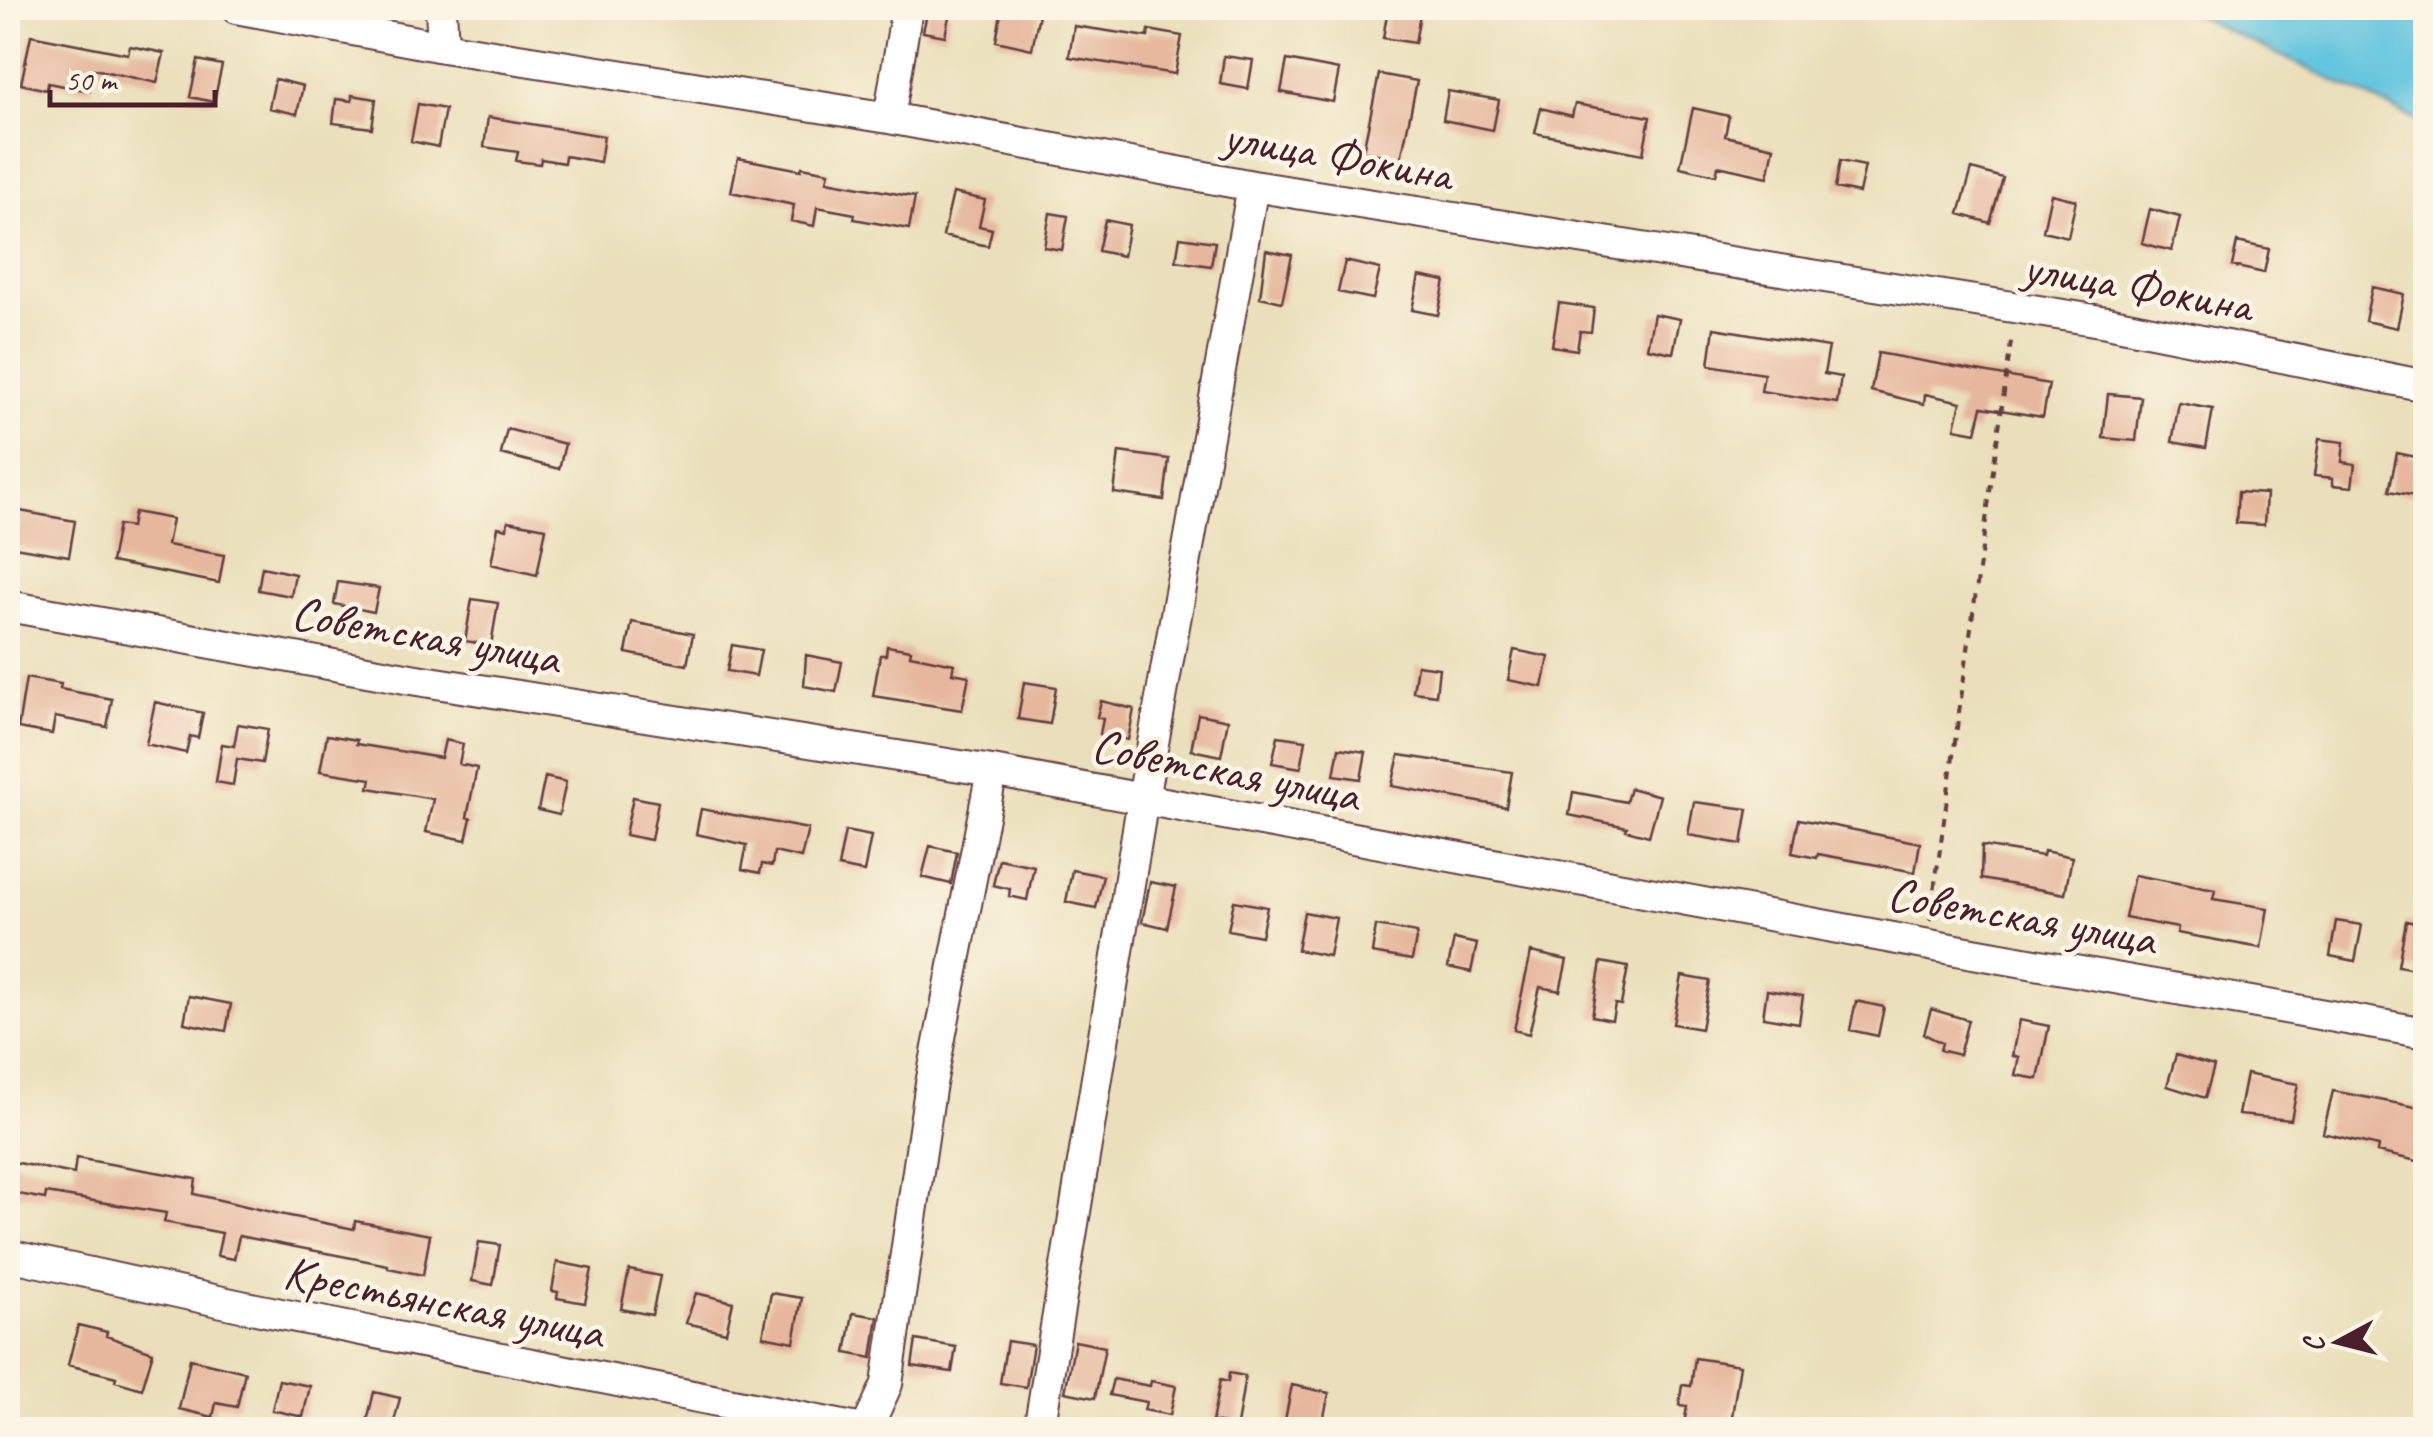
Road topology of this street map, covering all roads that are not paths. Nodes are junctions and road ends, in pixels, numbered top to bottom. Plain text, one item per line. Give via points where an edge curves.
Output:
1 (236, 8) edge
2 (441, 8) edge
3 (908, 8) edge
4 (443, 47) junction
5 (890, 118) junction
6 (1253, 186) junction
7 (2426, 386) edge
8 (8, 606) edge
9 (992, 771) junction
10 (1143, 799) junction
11 (2426, 1032) edge
12 (8, 1255) edge
13 (865, 1430) edge
14 (1039, 1430) edge

1 - 4 street, улица Фокина
2 - 4 street
3 - 5 street
4 - 5 street, улица Фокина
5 - 6 street, улица Фокина
6 - 7 street, улица Фокина via 2107,322
6 - 10 street
8 - 9 street, Советская улица via 410,680
9 - 10 street, Советская улица
9 - 13 street via 930,1089 887,1384
10 - 11 street, Советская улица
10 - 14 street
12 - 13 street, Крестьянская улица

